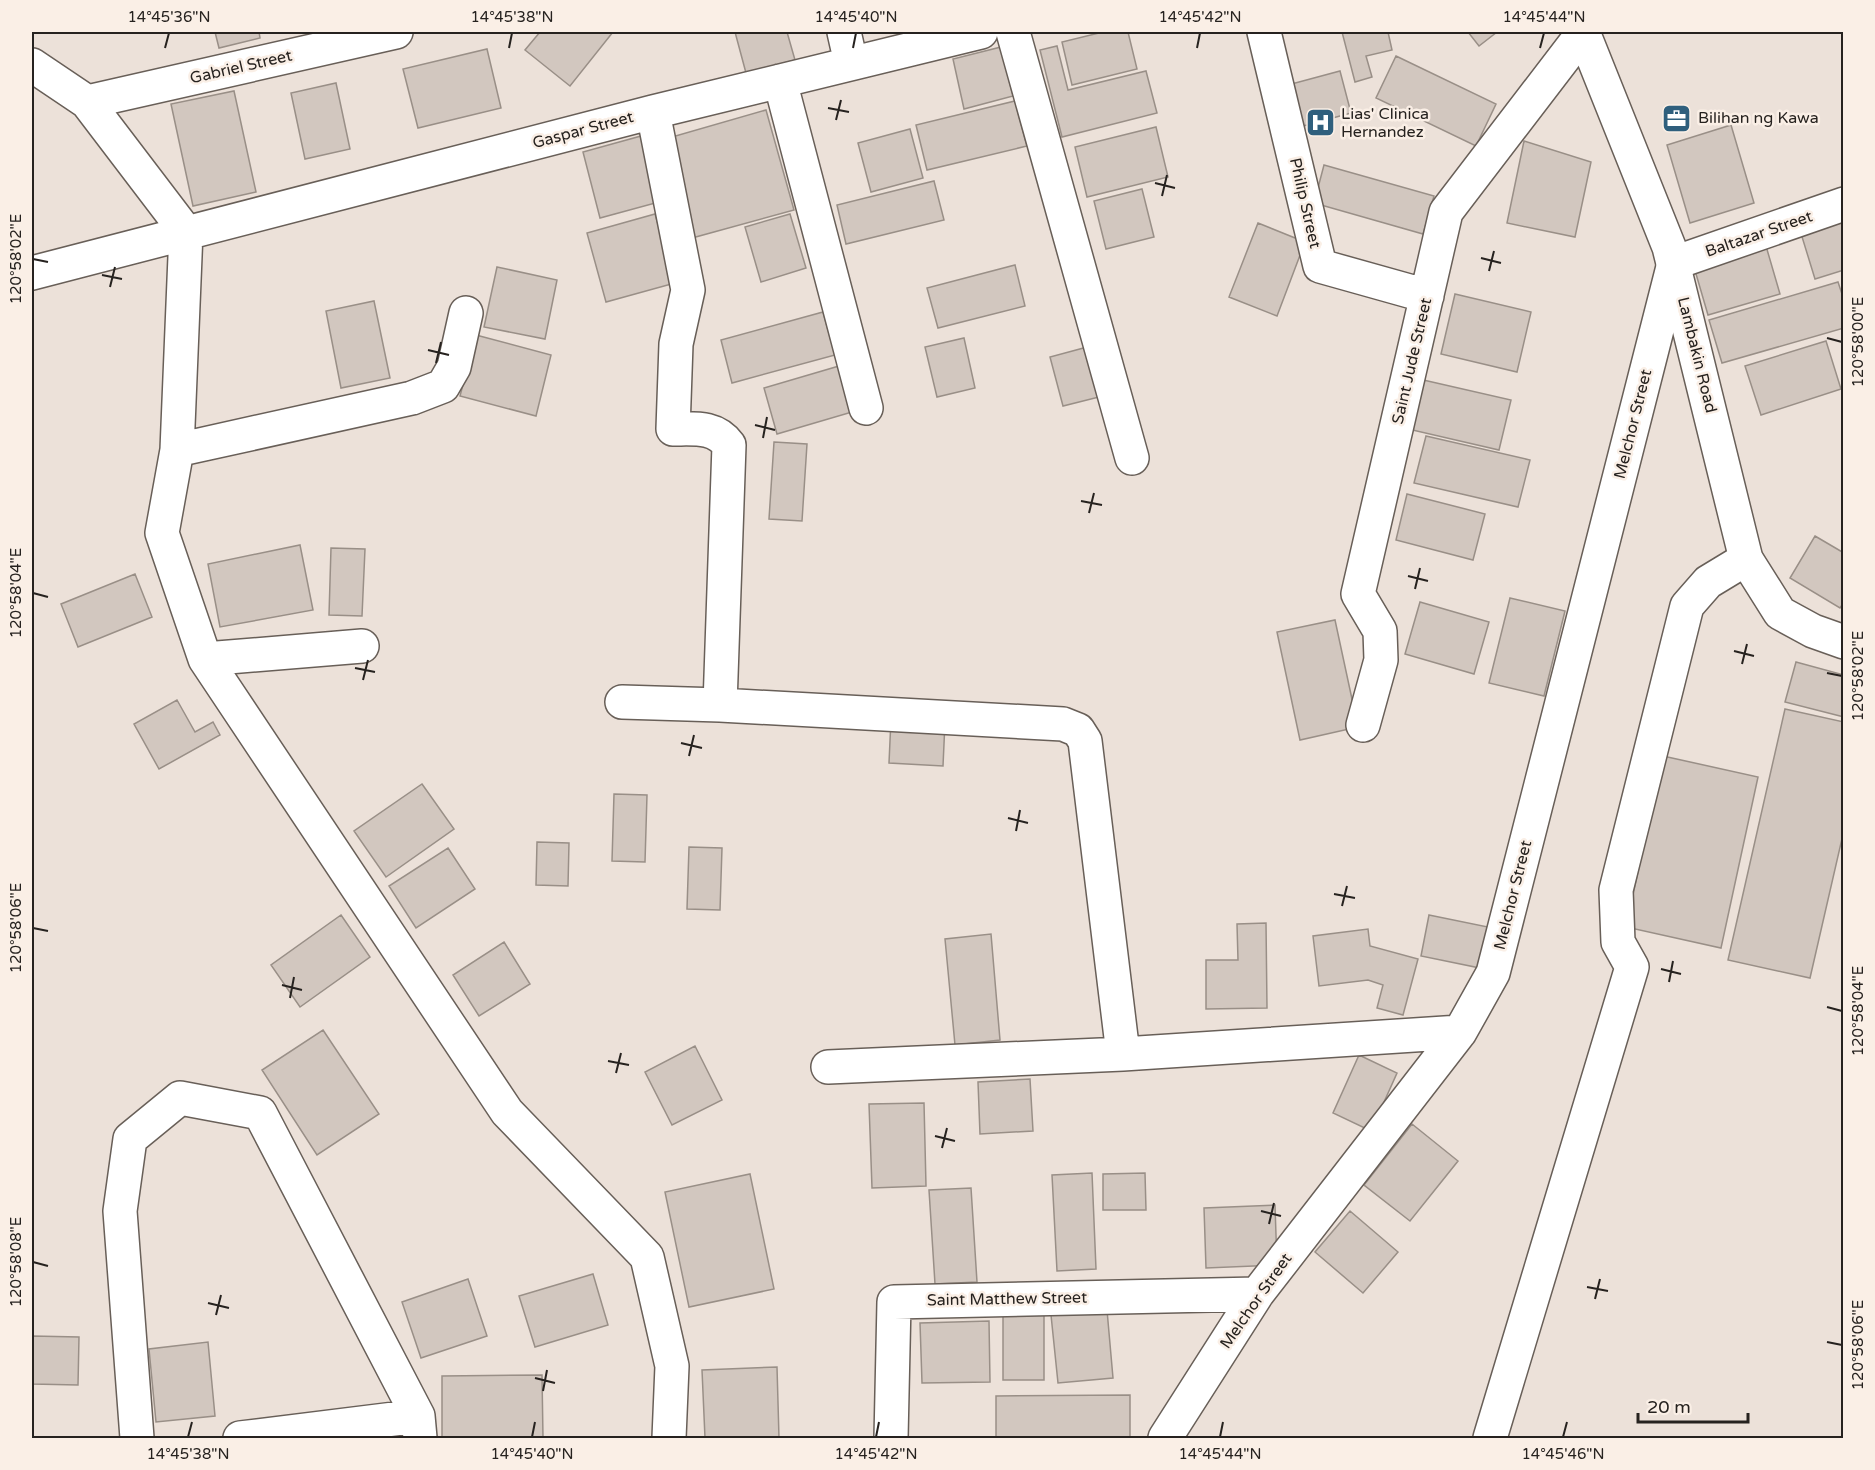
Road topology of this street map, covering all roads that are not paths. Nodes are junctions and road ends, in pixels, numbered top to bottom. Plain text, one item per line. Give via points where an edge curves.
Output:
1 (396, 32) edge
2 (981, 32) edge
3 (1013, 32) edge
4 (1264, 32) edge
5 (1583, 32) edge
6 (847, 47) edge
7 (32, 65) edge
8 (780, 81) junction
9 (87, 102) junction
10 (653, 112) junction
11 (1844, 204) edge
12 (186, 232) junction
13 (1674, 263) junction
14 (32, 273) edge
15 (1426, 296) junction
16 (466, 314) dead end
17 (866, 408) dead end
18 (177, 450) junction
19 (1132, 458) dead end
20 (1746, 559) junction
21 (1844, 642) edge
22 (362, 646) dead end
23 (205, 659) junction
24 (622, 702) dead end
25 (720, 705) junction
26 (1363, 725) dead end
27 (1460, 1032) junction
28 (1124, 1054) junction
29 (828, 1067) dead end
30 (1257, 1294) junction
31 (419, 1427) edge
32 (137, 1438) edge
33 (240, 1438) edge
34 (669, 1438) edge
35 (891, 1438) edge
36 (1165, 1438) edge
37 (1490, 1438) edge

1 - 9 street, Gabriel Street
2 - 6 street, Gaspar Street
3 - 19 street
4 - 15 street, Philip Street via 1320,267
5 - 13 street, Lambakin Road
5 - 15 street, Saint Jude Street via 1446,212
6 - 8 street, Gaspar Street
7 - 9 street
8 - 10 street, Gaspar Street
8 - 17 street
9 - 12 street
10 - 12 street, Gaspar Street
10 - 25 street via 688,290 676,344 673,429 721,434 729,445
11 - 13 street, Baltazar Street
12 - 14 street, Gaspar Street
12 - 18 street
13 - 20 street, Lambakin Road
13 - 27 street, Melchor Street via 1493,973
15 - 26 street, Saint Jude Street via 1358,594 1380,631 1381,660
16 - 18 street via 454,367 443,386 412,398
18 - 23 street via 162,533
20 - 21 street, Lambakin Road via 1780,613 1813,632
20 - 37 street via 1708,582 1687,606 1616,890 1618,942 1632,967
22 - 23 street
23 - 34 street via 507,1112 647,1257 672,1366
24 - 25 street
25 - 28 street via 1063,724 1078,730 1085,741
27 - 28 street
27 - 30 street, Melchor Street
28 - 29 street
30 - 35 street, Saint Matthew Street via 894,1302
30 - 36 street, Melchor Street
31 - 32 street via 260,1113 180,1098 130,1138 120,1211
31 - 33 street

